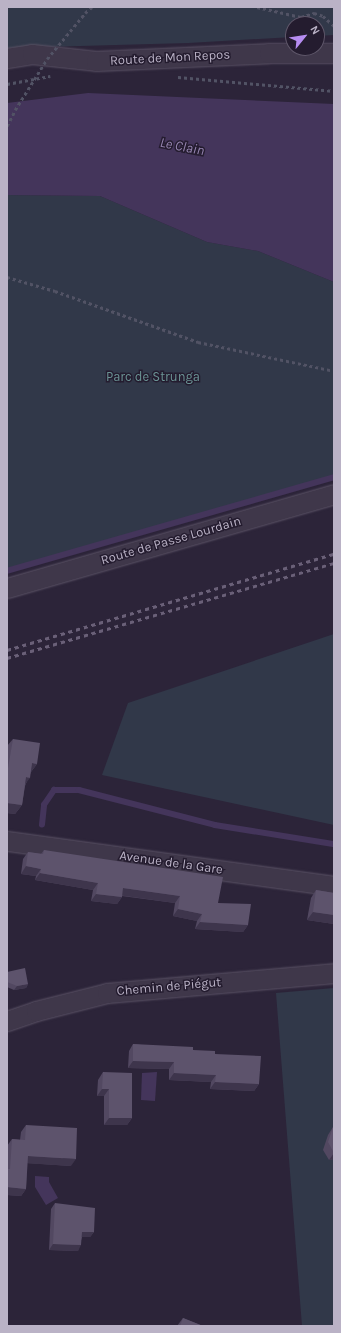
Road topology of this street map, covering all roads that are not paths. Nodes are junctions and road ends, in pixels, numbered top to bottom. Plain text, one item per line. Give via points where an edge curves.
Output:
1 (334, 53) edge
2 (7, 58) edge
3 (334, 494) edge
4 (7, 588) edge
5 (7, 841) edge
6 (334, 886) edge
7 (334, 973) edge
8 (7, 1021) edge

1 - 2 street, Route de Mon Repos via 269,53 96,62 32,54
3 - 4 street, Route de Passe Lourdain
5 - 6 street, Avenue de la Gare
7 - 8 street, Chemin de Piégut via 107,993

